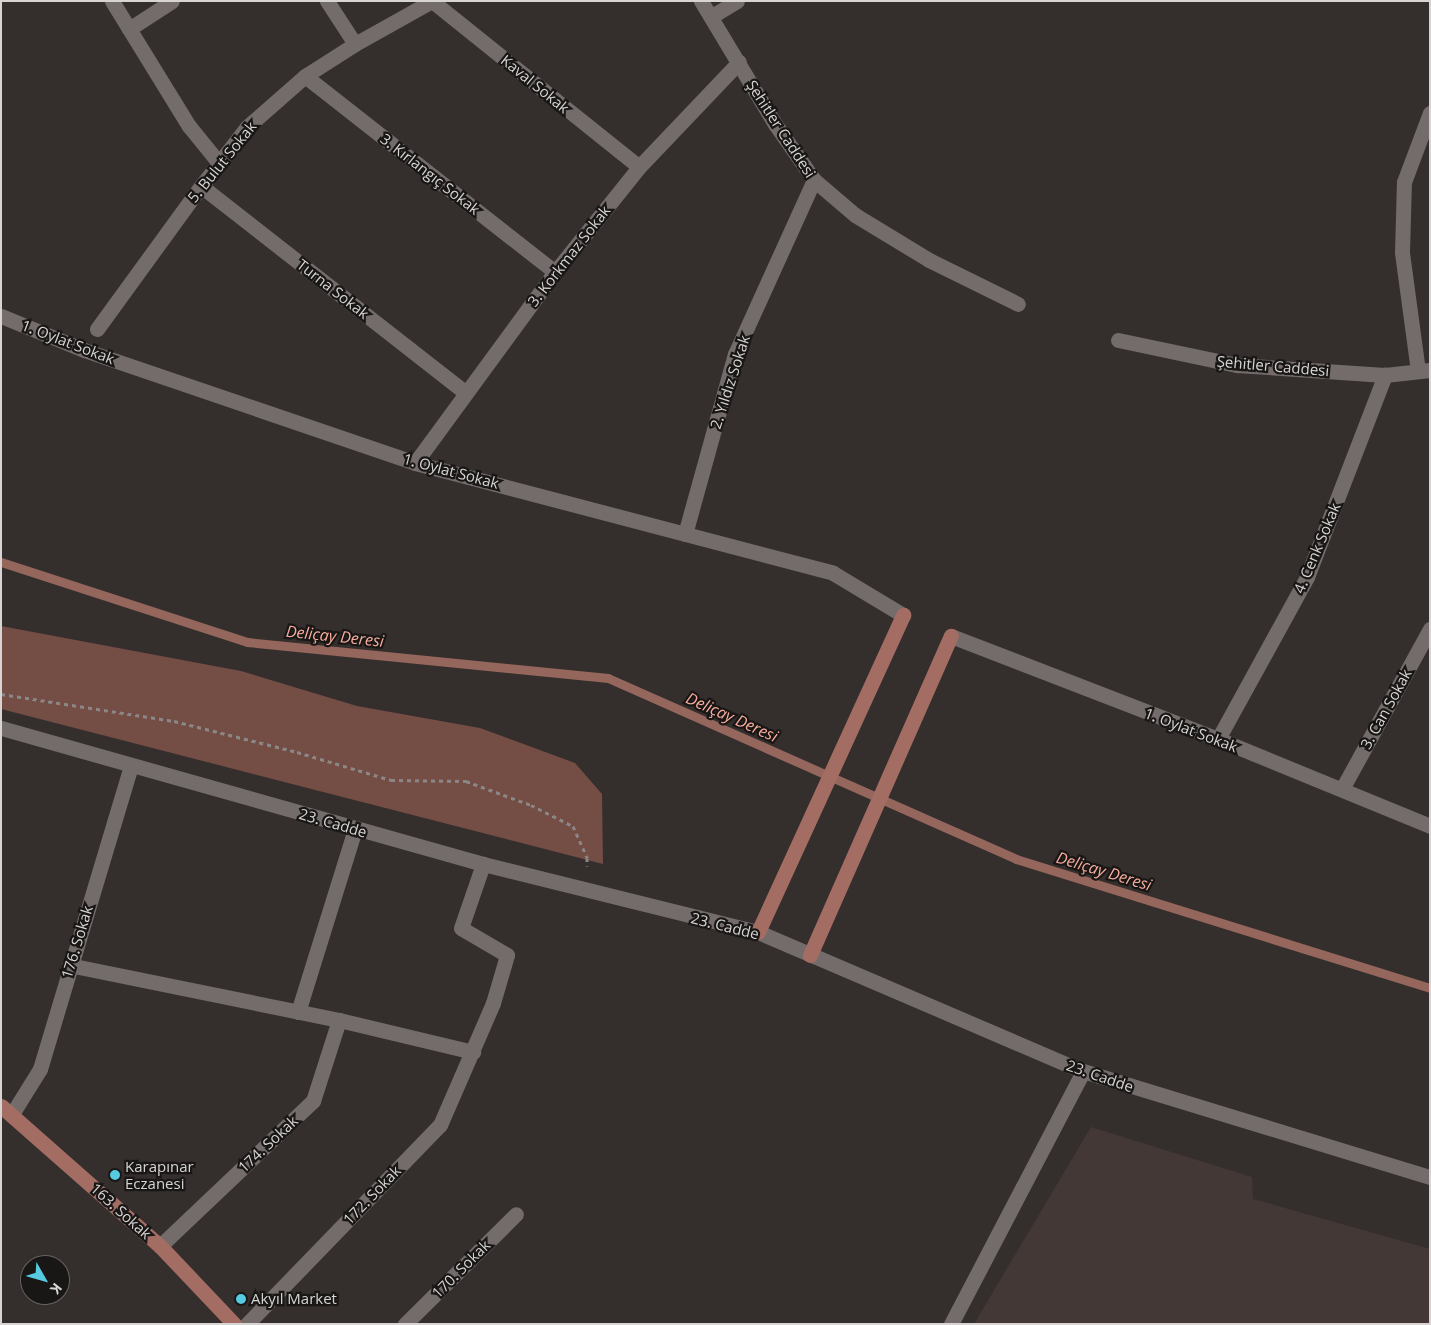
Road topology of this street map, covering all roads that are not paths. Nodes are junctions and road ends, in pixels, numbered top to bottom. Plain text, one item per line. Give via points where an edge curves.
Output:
1 (112, 1) edge
2 (172, 1) edge
3 (326, 1) edge
4 (432, 1) edge
5 (701, 1) edge
6 (737, 1) edge
7 (712, 16) junction
8 (128, 28) junction
9 (354, 44) junction
10 (739, 62) junction
11 (305, 76) junction
12 (1430, 113) edge
13 (218, 164) junction
14 (639, 167) junction
15 (814, 180) junction
16 (201, 186) junction
17 (555, 272) junction
18 (1018, 304) dead end
19 (1, 316) edge
20 (97, 329) dead end
21 (1118, 340) dead end
22 (1424, 370) edge
23 (1385, 375) junction
24 (464, 392) junction
25 (416, 463) junction
26 (685, 534) junction
27 (903, 615) joint
28 (1430, 630) edge
29 (951, 636) joint
30 (1, 728) edge
31 (1218, 739) junction
32 (131, 766) junction
33 (1342, 788) junction
34 (1430, 826) edge
35 (355, 829) junction
36 (483, 864) junction
37 (758, 932) junction
38 (810, 955) junction
39 (69, 965) junction
40 (298, 1012) junction
41 (339, 1020) junction
42 (474, 1052) junction
43 (1083, 1071) junction
44 (7, 1110) edge
45 (1430, 1177) edge
46 (516, 1214) dead end
47 (160, 1246) junction
48 (234, 1324) edge
49 (247, 1324) edge
50 (405, 1324) edge
51 (951, 1324) edge

1 - 8 street
2 - 8 street
3 - 9 street
4 - 9 street, 5. Bulut Sokak
4 - 14 street, Kaval Sokak
5 - 7 street, Şehitler Caddesi
6 - 7 street
7 - 10 street, Şehitler Caddesi
8 - 13 street via 189,126
9 - 11 street, 5. Bulut Sokak
10 - 14 street, 3. Korkmaz Sokak
10 - 15 street, Şehitler Caddesi via 775,124
11 - 13 street, 5. Bulut Sokak via 247,127
11 - 17 street, 3. Kırlangıç Sokak
12 - 22 street via 1404,182 1402,252
13 - 16 street, 5. Bulut Sokak
14 - 17 street, 3. Korkmaz Sokak
15 - 18 street, Şehitler Caddesi via 855,215 930,260
15 - 26 street, 2. Yıldız Sokak via 735,354
16 - 20 street, 5. Bulut Sokak
16 - 24 street, Turna Sokak
17 - 24 street, 3. Korkmaz Sokak
19 - 25 street, 1. Oylat Sokak via 84,350
21 - 23 street, Şehitler Caddesi via 1237,365
22 - 23 street, Şehitler Caddesi
23 - 31 street, 4. Cenk Sokak via 1307,577
24 - 25 street, 3. Korkmaz Sokak
25 - 26 street, 1. Oylat Sokak
26 - 27 street, 1. Oylat Sokak via 833,573
27 - 37 main road
28 - 33 street, 3. Can Sokak
29 - 31 street, 1. Oylat Sokak
29 - 38 main road
30 - 32 street, 23. Cadde
31 - 33 street, 1. Oylat Sokak
32 - 35 street, 23. Cadde
32 - 39 street, 176. Sokak
33 - 34 street, 1. Oylat Sokak
35 - 36 street, 23. Cadde
35 - 40 street
36 - 37 street, 23. Cadde
36 - 42 street, 172. Sokak via 461,928 507,955
37 - 38 street, 23. Cadde
38 - 43 street, 23. Cadde
39 - 40 street
39 - 44 street, 176. Sokak via 40,1069
40 - 41 street
41 - 42 street
41 - 47 street, 174. Sokak via 313,1102
42 - 49 street, 172. Sokak via 440,1124
43 - 45 street, 23. Cadde
43 - 51 street
44 - 47 main road, 163. Sokak
46 - 50 street, 170. Sokak
47 - 48 main road, 163. Sokak

